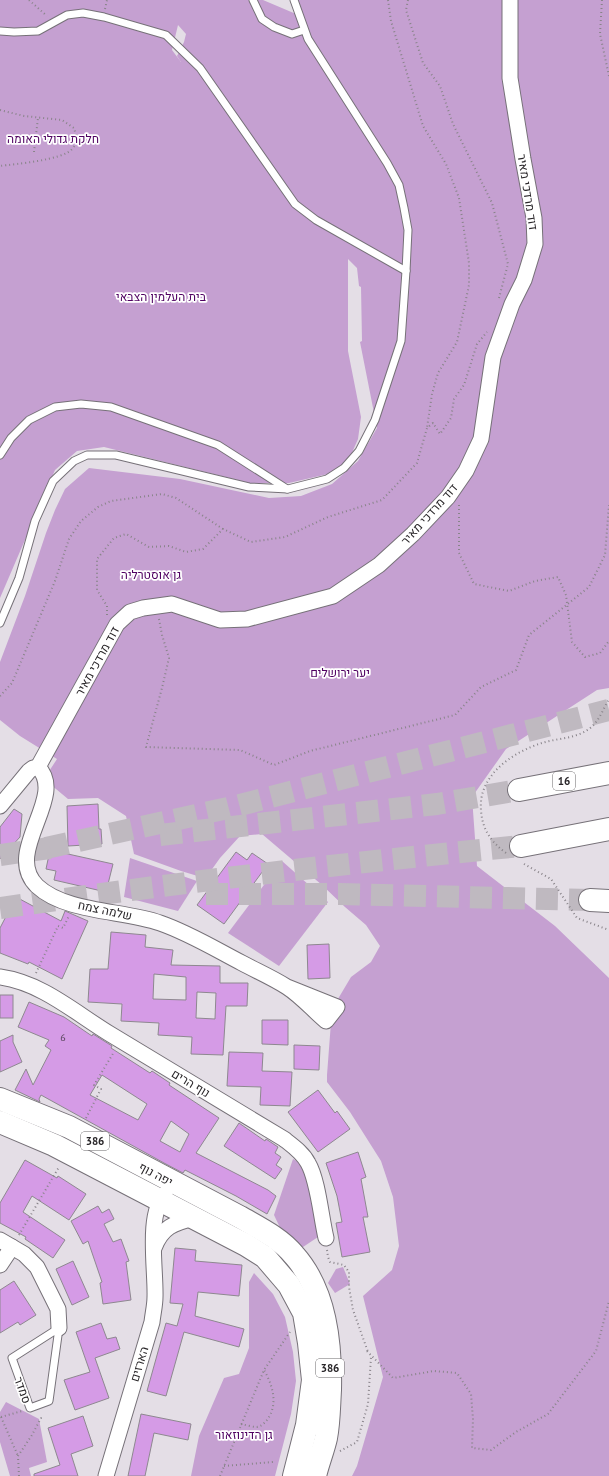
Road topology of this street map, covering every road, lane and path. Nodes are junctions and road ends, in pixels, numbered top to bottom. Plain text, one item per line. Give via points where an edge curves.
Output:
1 (29, 0) edge
2 (253, 0) edge
3 (294, 0) edge
4 (388, 0) edge
5 (408, 0) edge
6 (510, 0) edge
7 (602, 0) edge
8 (54, 22) junction
9 (304, 30) junction
10 (0, 31) edge
11 (609, 76) edge
12 (0, 110) edge
13 (38, 118) junction
14 (23, 136) dead end
15 (36, 138) junction
16 (34, 152) dead end
17 (0, 166) edge
18 (406, 271) junction
19 (498, 302) dead end
20 (488, 329) dead end
21 (427, 429) junction
22 (0, 454) edge
23 (288, 489) junction
24 (459, 504) dead end
25 (609, 505) edge
26 (223, 529) junction
27 (172, 604) junction
28 (567, 605) junction
29 (0, 623) edge
30 (117, 624) junction
31 (609, 642) edge
32 (0, 696) edge
33 (609, 699) edge
34 (38, 767) junction
35 (609, 773) edge
36 (519, 790) tunnel mouth
37 (0, 806) edge
38 (609, 830) edge
39 (516, 854) junction
40 (85, 907) junction
41 (609, 930) edge
42 (0, 977) edge
43 (31, 985) junction
44 (287, 987) dead end
45 (121, 1040) junction
46 (0, 1099) edge
47 (0, 1122) edge
48 (78, 1132) junction
49 (61, 1164) dead end
50 (187, 1190) junction
51 (160, 1200) junction
52 (194, 1218) junction
53 (326, 1238) joint
54 (6, 1243) edge
55 (154, 1249) junction
56 (0, 1265) edge
57 (609, 1301) edge
58 (304, 1313) junction
59 (59, 1328) junction
60 (367, 1351) junction
61 (264, 1370) junction
62 (34, 1407) junction
63 (1, 1417) edge
64 (241, 1424) junction
65 (339, 1451) dead end
66 (18, 1456) junction
67 (273, 1462) dead end
68 (224, 1466) junction
69 (19, 1476) edge
70 (106, 1476) edge
71 (220, 1476) edge
72 (294, 1476) edge
73 (314, 1476) edge

1 - 8 path
2 - 9 lane via 262,19 274,27 292,34
3 - 9 lane
4 - 21 path via 391,22 423,126 446,164 459,198 469,263 469,285 457,342 438,373
5 - 19 path via 406,10 423,63 440,86 453,124 492,204 508,264
6 - 27 street, דוד מרדכי מאיר via 510,78 534,218 534,244 524,280 512,304 493,357 481,439 466,471 448,497 413,534 379,565 333,596 247,618 220,620
7 - 11 path via 600,34
8 - 10 lane via 38,30
8 - 18 lane via 67,15 83,13 166,35 200,68 295,204 316,220
9 - 18 lane via 399,185 408,230
12 - 13 path
13 - 15 path
13 - 17 path via 62,120 74,128 77,137 72,149 59,156
14 - 15 path
15 - 16 path
18 - 23 lane via 401,340 385,394 368,436 344,468 327,479
20 - 21 path via 477,344 464,385 454,399 451,418 440,434 433,423
21 - 26 path via 417,463 382,500 328,517 285,537 251,542
22 - 23 lane via 11,438 29,420 55,407 81,404 111,407 218,445
23 - 29 lane via 249,487 116,455 87,455 74,461 53,481 35,521 20,578
24 - 28 path via 459,553 474,584 509,592 535,581 558,577 566,595
25 - 28 path via 605,555 589,587
26 - 30 path via 203,549 186,552 169,546 149,547 126,534 114,538 97,560 97,590 107,606 107,619
26 - 32 path via 176,498 162,494 112,501 98,507 81,522 69,540 55,581 12,683
27 - 28 path via 158,612 169,658 146,747 240,750 274,765 310,751 455,716 481,687 516,670 529,635
27 - 30 street, דוד מרדכי מאיר via 130,612
28 - 31 path via 572,642 585,657 600,653
30 - 34 street, דוד מרדכי מאיר
33 - 39 path via 599,718 590,728 521,751 498,768 485,785 480,807 485,830 492,842
34 - 37 street via 29,771
34 - 40 street, שלמה צמח via 44,775 46,788 38,820 27,848 29,874 44,892
35 - 36 main road, 16
38 - 39 main road
39 - 41 path via 551,879 577,918
40 - 43 path via 79,921 68,916 63,928 58,926
40 - 44 street, שלמה צמח via 133,916 187,934
42 - 43 street, נוף הרים
43 - 45 street, נוף הרים
45 - 48 path via 94,1085 102,1089
45 - 53 street, נוף הרים via 284,1139 299,1151 308,1161 313,1173
46 - 48 main road, יפה נוף / 386
47 - 51 main road, יפה נוף / 386 via 54,1145
48 - 50 main road, יפה נוף / 386
49 - 54 path
50 - 51 street via 167,1192
50 - 73 main road, יפה נוף / 386 via 267,1233 294,1254 315,1289 329,1342 330,1375 326,1437
51 - 52 main road, יפה נוף / 386
51 - 55 street, הארזים via 153,1236
52 - 55 street via 166,1229
52 - 58 main road, יפה נוף / 386 via 265,1257 289,1285
53 - 60 path via 330,1262 344,1265 349,1272 353,1310
54 - 56 street
54 - 59 street, סמדר via 24,1254 37,1267 58,1309
55 - 70 street, הארזים via 154,1310
57 - 60 path via 596,1350 548,1414 491,1450 472,1448 471,1394 457,1373 434,1371 393,1378
58 - 61 path
58 - 72 main road, 386 via 313,1380 307,1425
59 - 62 lane, סמדר via 49,1401
59 - 62 lane, סמדר via 12,1358
60 - 65 path via 371,1357 368,1404 356,1442
61 - 64 path
61 - 64 path via 271,1383 274,1399 272,1411 266,1423 258,1427
62 - 63 path
62 - 66 path via 41,1418
63 - 66 path
64 - 68 path
66 - 69 path
67 - 68 path
68 - 71 path

